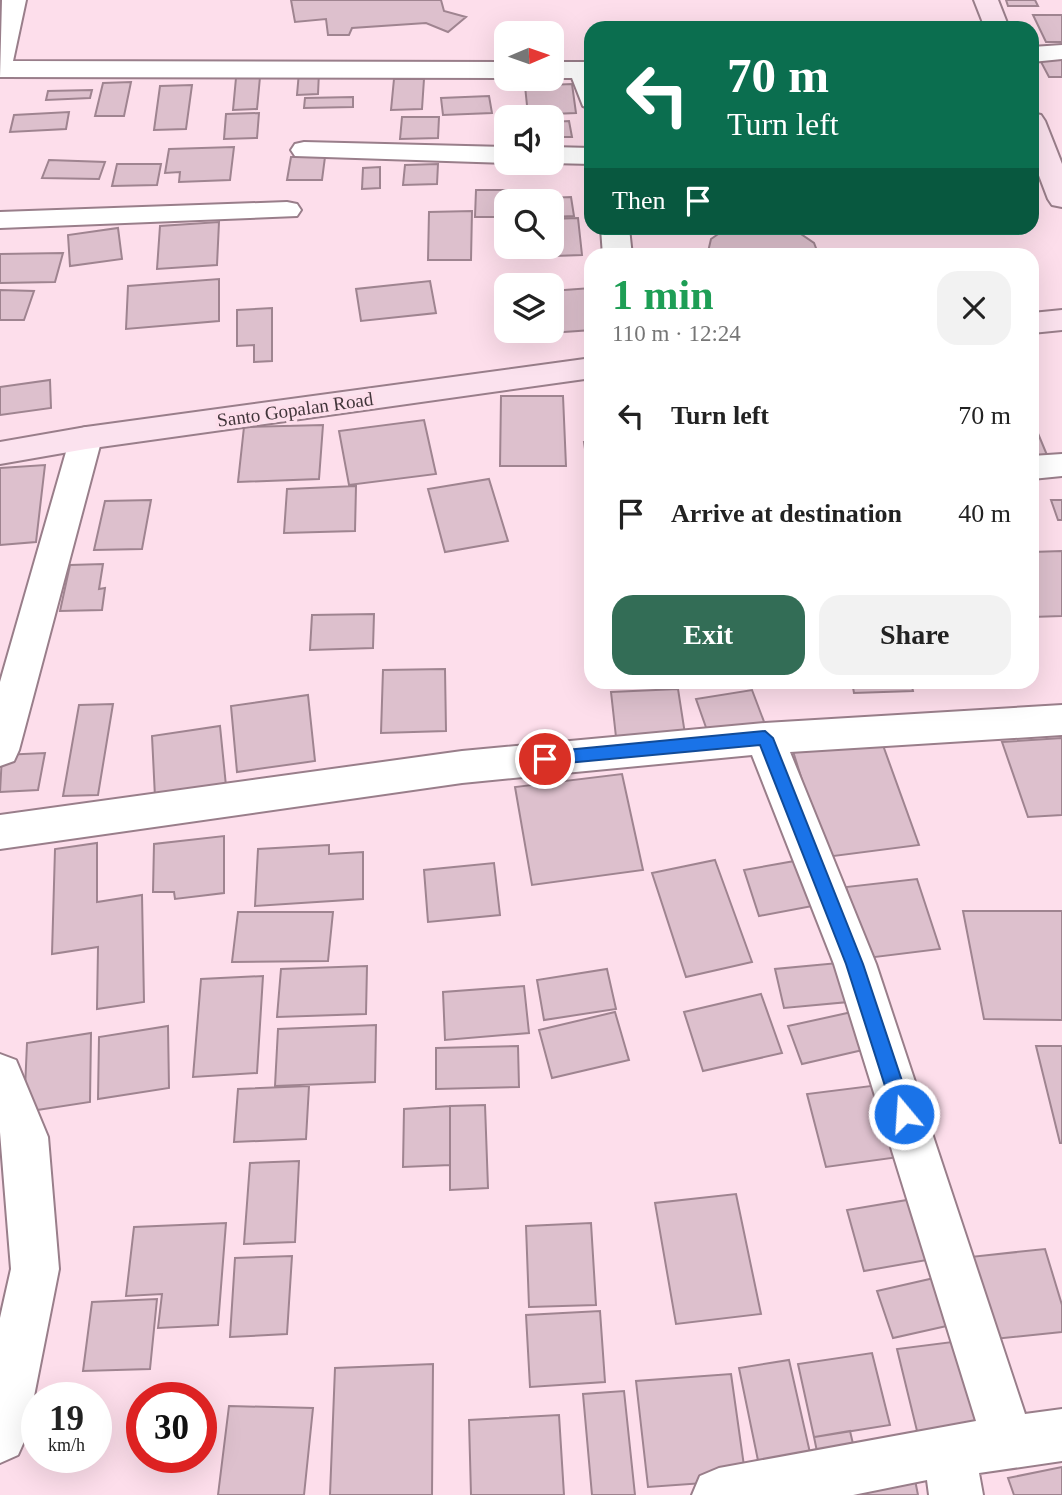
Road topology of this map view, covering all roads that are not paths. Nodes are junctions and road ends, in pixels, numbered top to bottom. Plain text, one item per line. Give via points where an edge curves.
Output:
1 (14, 0) edge
2 (986, 0) edge
3 (994, 21) edge
4 (1062, 52) edge
5 (1039, 54) edge
6 (0, 63) edge
7 (0, 69) edge
8 (494, 70) edge
9 (564, 70) edge
10 (584, 70) edge
11 (1039, 139) edge
12 (304, 150) dead end
13 (494, 155) edge
14 (564, 155) edge
15 (584, 156) edge
16 (1062, 199) edge
17 (287, 210) dead end
18 (0, 220) edge
19 (1062, 320) edge
20 (1039, 322) edge
21 (584, 370) edge
22 (86, 438) junction
23 (0, 453) edge
24 (1062, 466) edge
25 (1039, 468) edge
26 (1062, 720) edge
27 (765, 738) junction
28 (0, 750) edge
29 (0, 832) edge
30 (0, 1075) edge
31 (1062, 1435) edge
32 (0, 1437) edge
33 (1008, 1441) junction
34 (952, 1473) edge
35 (719, 1495) edge

1 - 6 street
2 - 3 main road
4 - 5 street
7 - 8 street
9 - 10 street
11 - 16 main road
12 - 13 street
14 - 15 street
17 - 18 street
19 - 20 main road
21 - 22 main road, Santo Gopalan Road
22 - 23 main road, Santo Gopalan Road
22 - 28 street
24 - 25 street
26 - 27 street
27 - 29 street via 462,767
27 - 33 street via 855,964
30 - 32 street via 25,1137 35,1269
31 - 33 street
33 - 34 street
34 - 35 street

